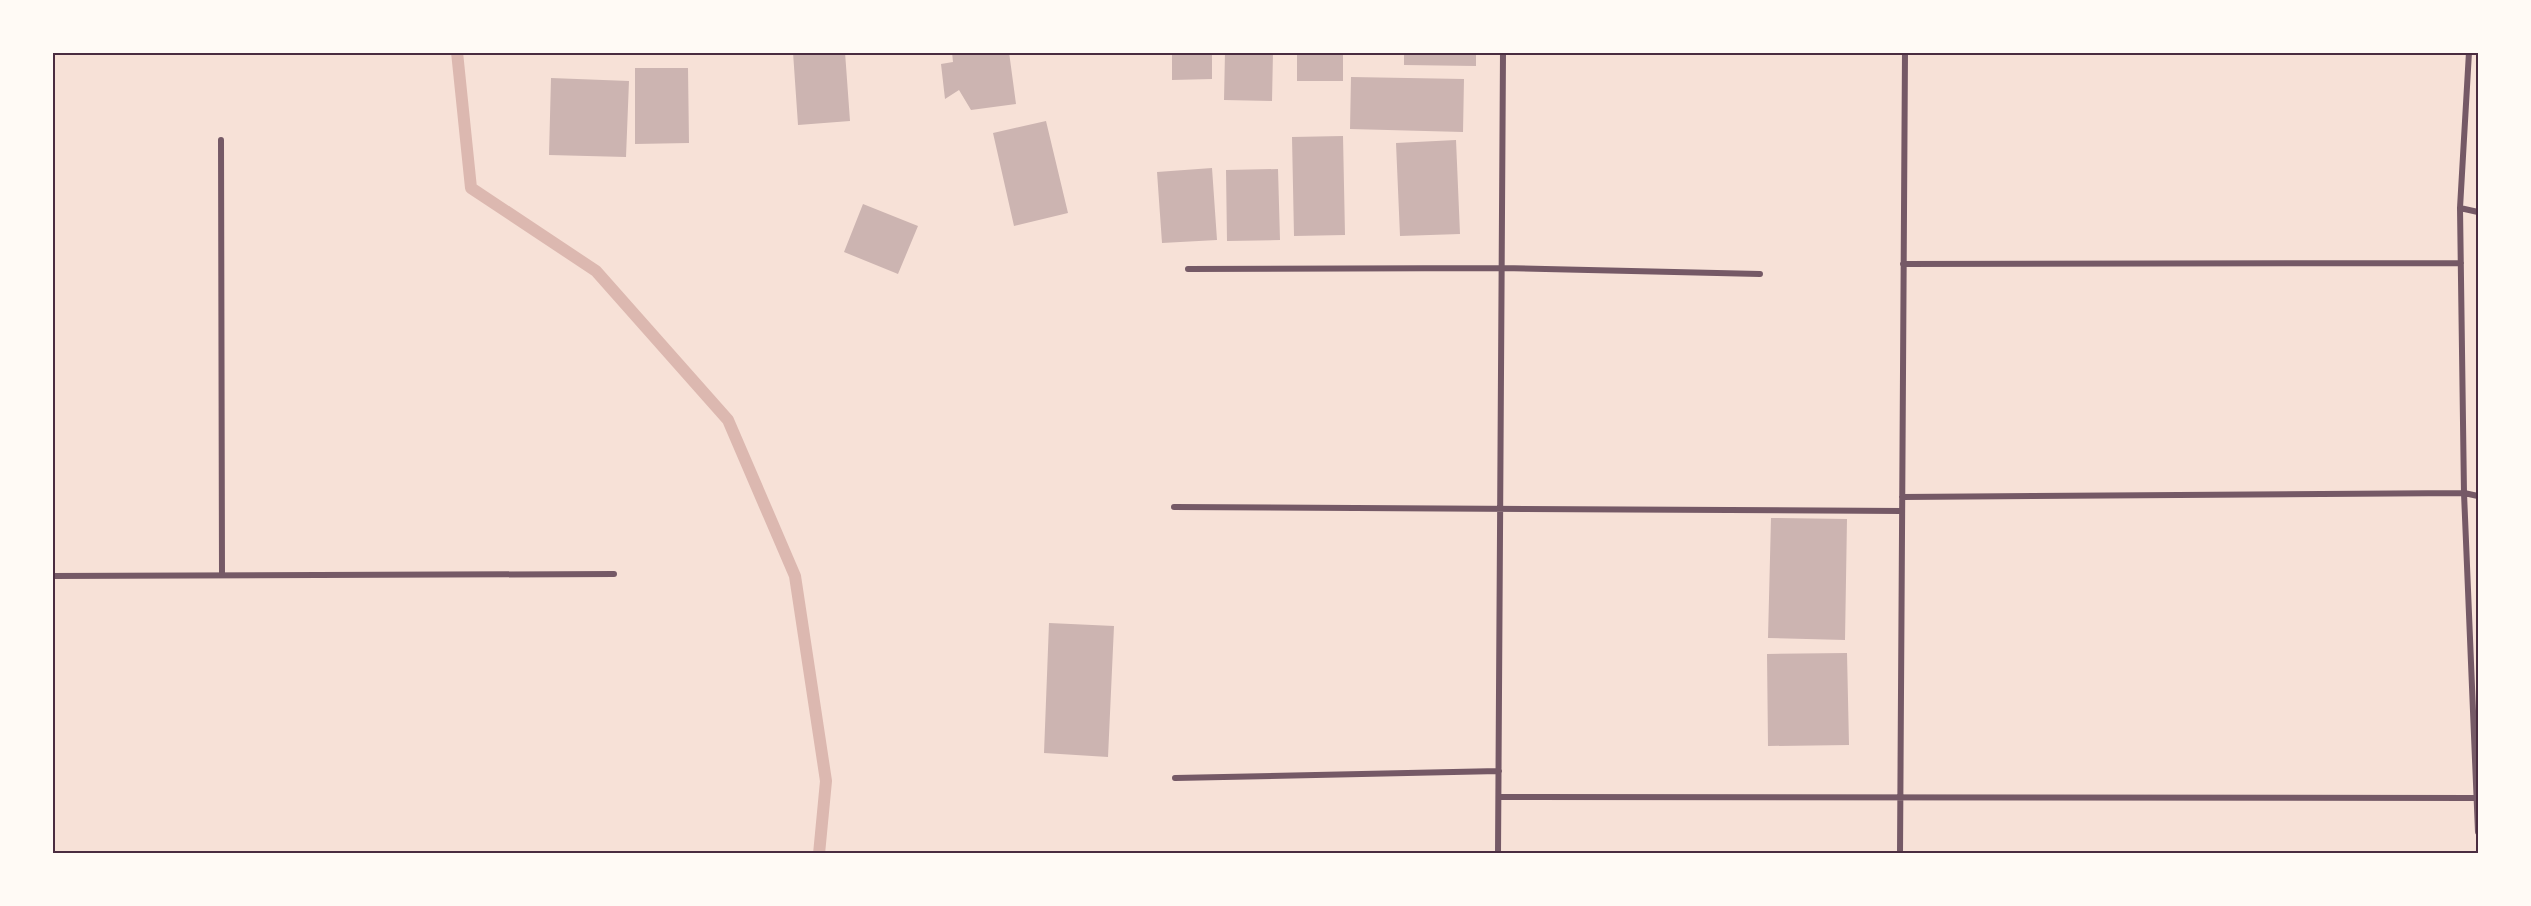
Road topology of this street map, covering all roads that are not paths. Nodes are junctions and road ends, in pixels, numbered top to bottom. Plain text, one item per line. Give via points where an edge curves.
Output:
1 (1503, 52) edge
2 (1905, 52) edge
3 (2469, 52) edge
4 (221, 140) dead end
5 (2460, 208) junction
6 (2478, 212) edge
7 (2461, 263) junction
8 (1903, 264) junction
9 (1502, 268) junction
10 (1188, 269) dead end
11 (1760, 274) dead end
12 (2464, 493) junction
13 (2478, 496) edge
14 (1902, 497) junction
15 (1174, 507) dead end
16 (1501, 509) junction
17 (1902, 511) junction
18 (614, 574) dead end
19 (222, 575) junction
20 (52, 576) edge
21 (1499, 771) junction
22 (1175, 778) dead end
23 (1499, 797) junction
24 (1900, 797) junction
25 (2476, 798) junction
26 (2478, 832) edge
27 (1498, 854) edge
28 (1900, 854) edge

1 - 9 street
2 - 8 street
3 - 5 street
4 - 19 street
5 - 6 street
5 - 7 street
7 - 8 street
7 - 12 street
8 - 14 street
9 - 10 street
9 - 11 street
9 - 16 street
12 - 13 street
12 - 14 street
12 - 25 street
14 - 17 street
15 - 16 street
16 - 17 street
16 - 21 street
17 - 24 street
18 - 19 street
19 - 20 street
21 - 22 street
21 - 23 street
23 - 24 street
23 - 27 street
24 - 25 street
24 - 28 street
25 - 26 street

